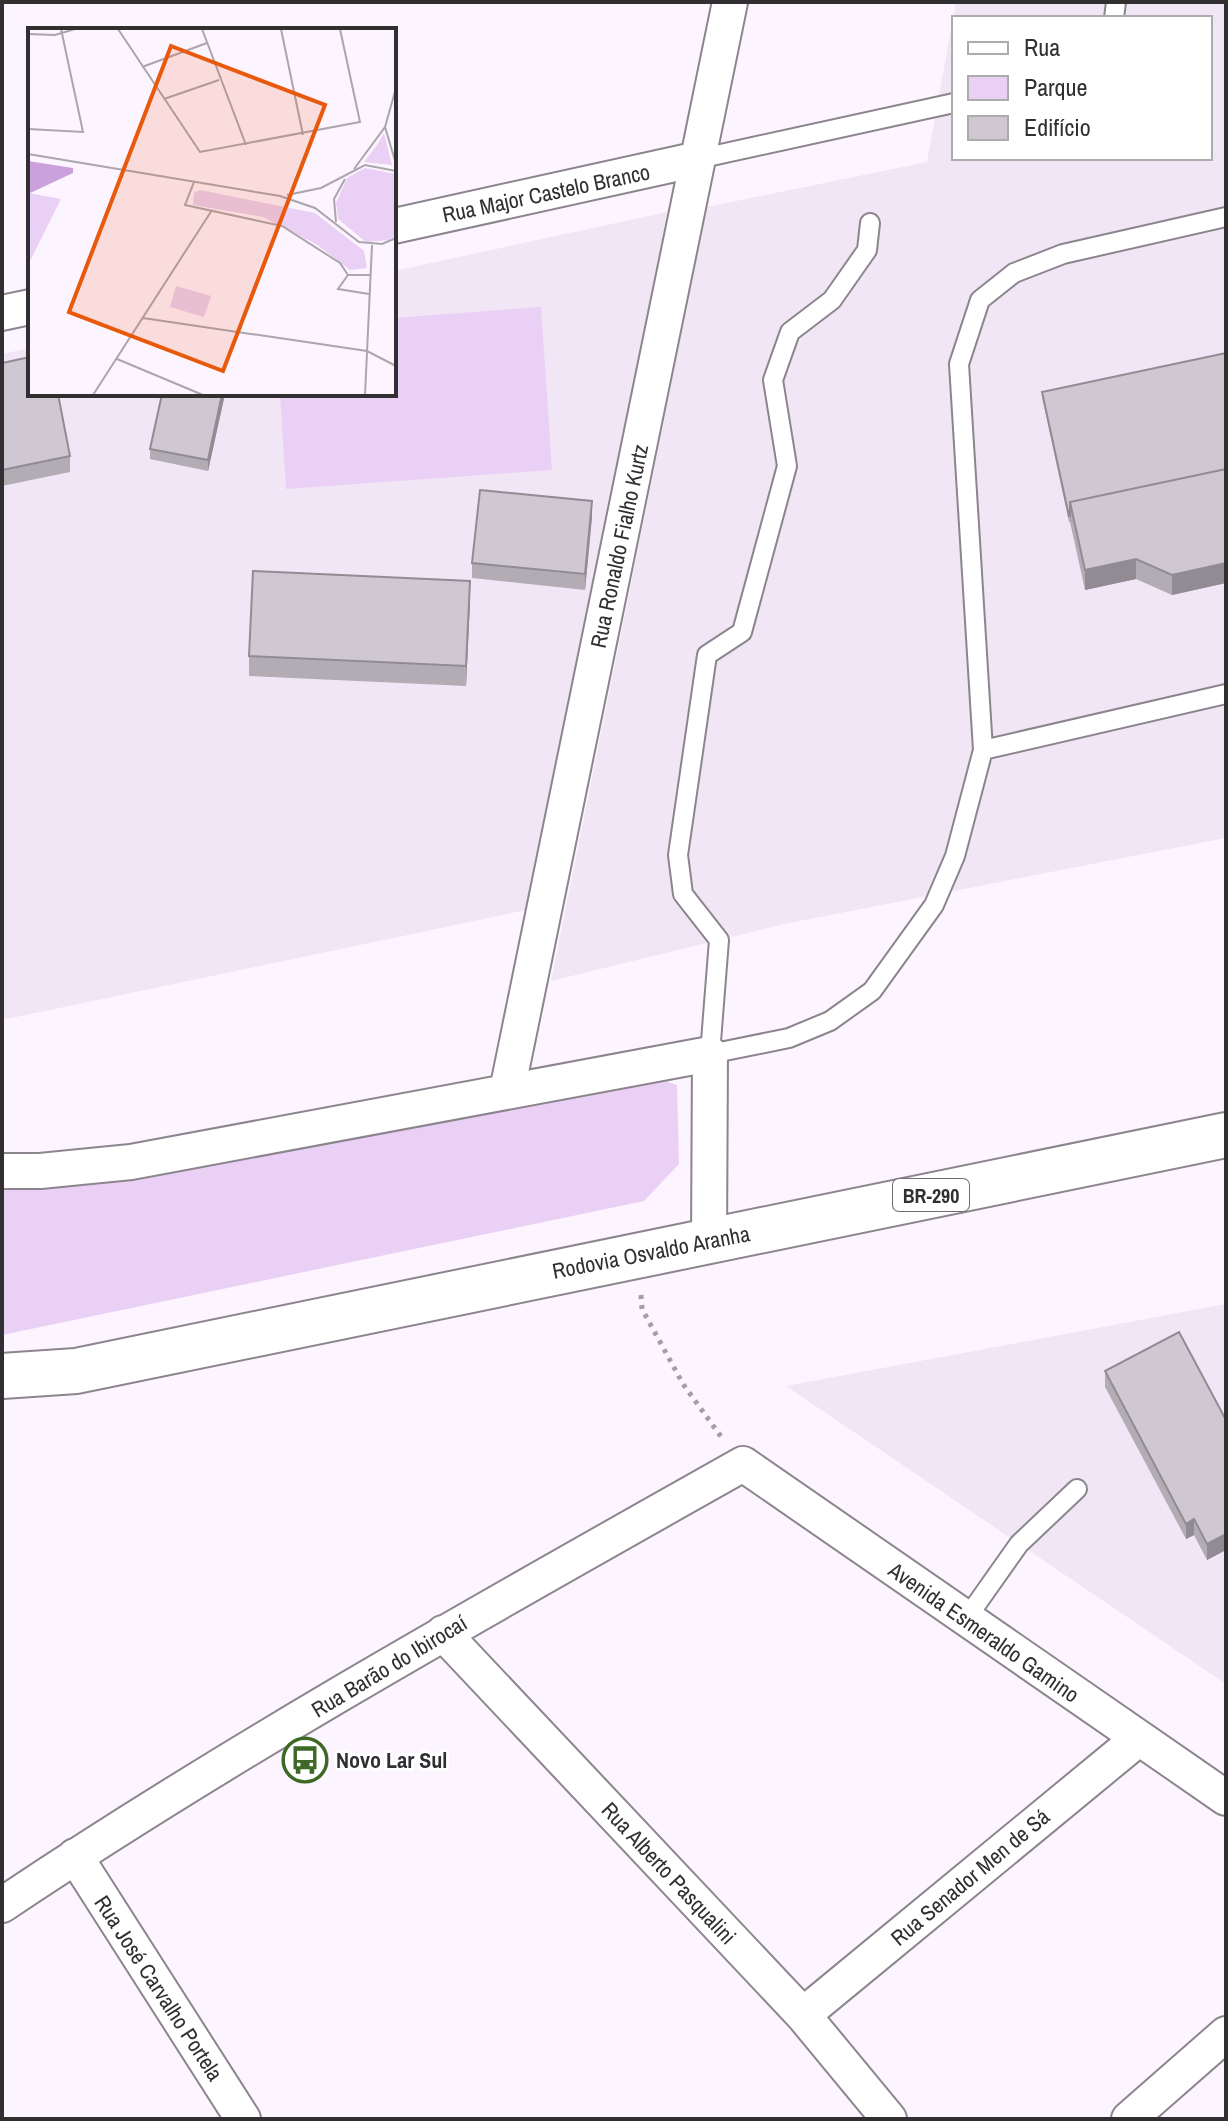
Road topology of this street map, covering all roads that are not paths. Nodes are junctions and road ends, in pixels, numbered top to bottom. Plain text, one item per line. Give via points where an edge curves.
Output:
1 (730, 2) edge
2 (952, 103) edge
3 (698, 159) junction
4 (1226, 217) edge
5 (870, 223) dead end
6 (396, 226) edge
7 (28, 307) edge
8 (2, 313) edge
9 (1226, 694) edge
10 (983, 750) junction
11 (710, 1054) junction
12 (507, 1091) junction
13 (1226, 1135) edge
14 (2, 1171) edge
15 (709, 1240) junction
16 (76, 1371) junction
17 (2, 1376) edge
18 (2, 1406) edge
19 (743, 1464) joint
20 (1077, 1489) dead end
21 (966, 1619) junction
22 (443, 1633) junction
23 (1138, 1739) junction
24 (1226, 1798) edge
25 (75, 1856) junction
26 (2, 1905) edge
27 (803, 2015) junction
28 (1226, 2034) edge
29 (243, 2119) edge
30 (889, 2119) edge
31 (1129, 2119) edge

1 - 3 street, Rua Ronaldo Fialho Kurtz
2 - 3 lane
3 - 6 street, Rua Major Castelo Branco
3 - 12 street, Rua Ronaldo Fialho Kurtz
4 - 10 lane via 1063,254 1014,273 980,300 959,364
5 - 11 lane via 867,250 832,300 790,332 773,380 787,466 742,632 707,655 678,855 683,894 719,940
7 - 8 street
9 - 10 lane
10 - 11 lane via 955,856 934,905 872,991 830,1021 803,1032
11 - 12 street
11 - 15 street
12 - 14 street via 131,1162
13 - 15 highway, Rodovia Osvaldo Aranha / BR-290
15 - 16 highway, Rodovia Osvaldo Aranha / BR-290
16 - 17 highway, BR-290
16 - 18 highway, BR-290
19 - 21 street, Avenida Esmeraldo Gamino
19 - 22 street, Rua Barão do Ibirocaí
20 - 21 lane via 1019,1544
21 - 23 street, Avenida Esmeraldo Gamino
22 - 25 street, Rua Barão do Ibirocaí
22 - 27 street, Rua Alberto Pasqualini
23 - 24 street, Avenida Esmeraldo Gamino
23 - 27 street, Rua Senador Men de Sá
25 - 26 street, Rua Barão do Ibirocaí
25 - 29 street, Rua José Carvalho Portela
27 - 30 street, Rua Alberto Pasqualini
28 - 31 street

